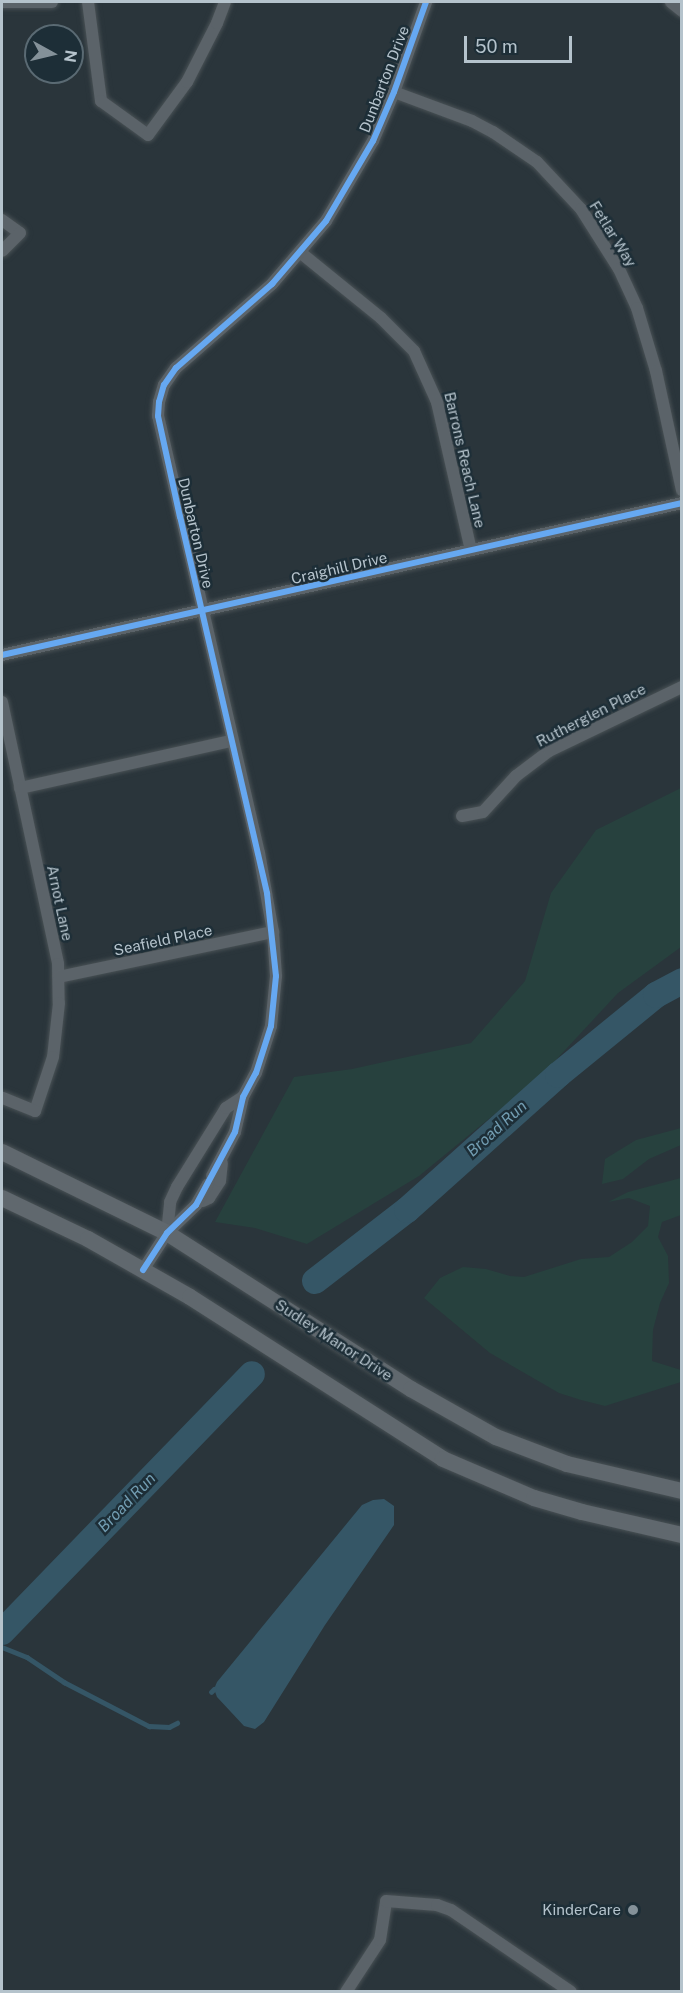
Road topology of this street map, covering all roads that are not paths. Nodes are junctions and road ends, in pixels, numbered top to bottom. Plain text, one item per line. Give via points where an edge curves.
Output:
1 (2, 2) edge
2 (52, 2) edge
3 (88, 2) edge
4 (225, 2) edge
5 (426, 2) edge
6 (670, 2) edge
7 (681, 11) edge
8 (394, 92) junction
9 (2, 220) edge
10 (2, 251) edge
11 (301, 253) junction
12 (681, 490) edge
13 (681, 503) edge
14 (471, 550) junction
15 (201, 610) junction
16 (2, 655) edge
17 (681, 687) edge
18 (2, 702) edge
19 (231, 741) junction
20 (20, 788) junction
21 (462, 816) dead end
22 (273, 932) junction
23 (59, 977) junction
24 (243, 1097) junction
25 (2, 1098) edge
26 (2, 1152) edge
27 (223, 1157) junction
28 (2, 1198) edge
29 (196, 1205) junction
30 (167, 1233) junction
31 (143, 1270) junction
32 (681, 1491) edge
33 (681, 1535) edge
34 (346, 1992) edge
35 (571, 1992) edge

1 - 2 street
3 - 4 street via 101,101 148,135 187,82
5 - 8 street, Dunbarton Drive
6 - 7 street
8 - 11 street, Dunbarton Drive via 352,178
8 - 12 street, Fetlar Way via 472,121 518,148 554,179 595,228 619,269 647,336
9 - 10 street via 20,233
11 - 14 street, Barrons Reach Lane via 381,318 414,351 438,402
11 - 15 street, Dunbarton Drive via 233,321 176,368 164,385 159,402 158,416
13 - 14 street, Craighill Drive
14 - 15 street, Craighill Drive
15 - 16 street, Craighill Drive
15 - 19 street, Dunbarton Drive
17 - 21 street, Rutherglen Place via 549,750 516,776 483,812
18 - 20 street, Arnot Lane
19 - 20 street
19 - 22 street, Dunbarton Drive
20 - 23 street, Arnot Lane
22 - 23 street, Seafield Place
22 - 24 street, Dunbarton Drive via 276,976 271,1026 256,1073
23 - 25 street, Arnot Lane via 56,1037 35,1111
24 - 27 street, Dunbarton Drive via 240,1118
24 - 30 street, Dunbarton Drive via 226,1108 177,1187 168,1210
26 - 30 main road, Sudley Manor Drive
27 - 29 street, Dunbarton Drive
27 - 29 street, Dunbarton Drive via 220,1181 209,1198
28 - 31 main road
29 - 30 street, Dunbarton Drive
30 - 31 street, Dunbarton Drive
30 - 32 main road, Sudley Manor Drive via 411,1389 496,1437 567,1464
31 - 33 main road via 443,1459 534,1498
34 - 35 street via 374,1954 386,1901 437,1905 451,1910

